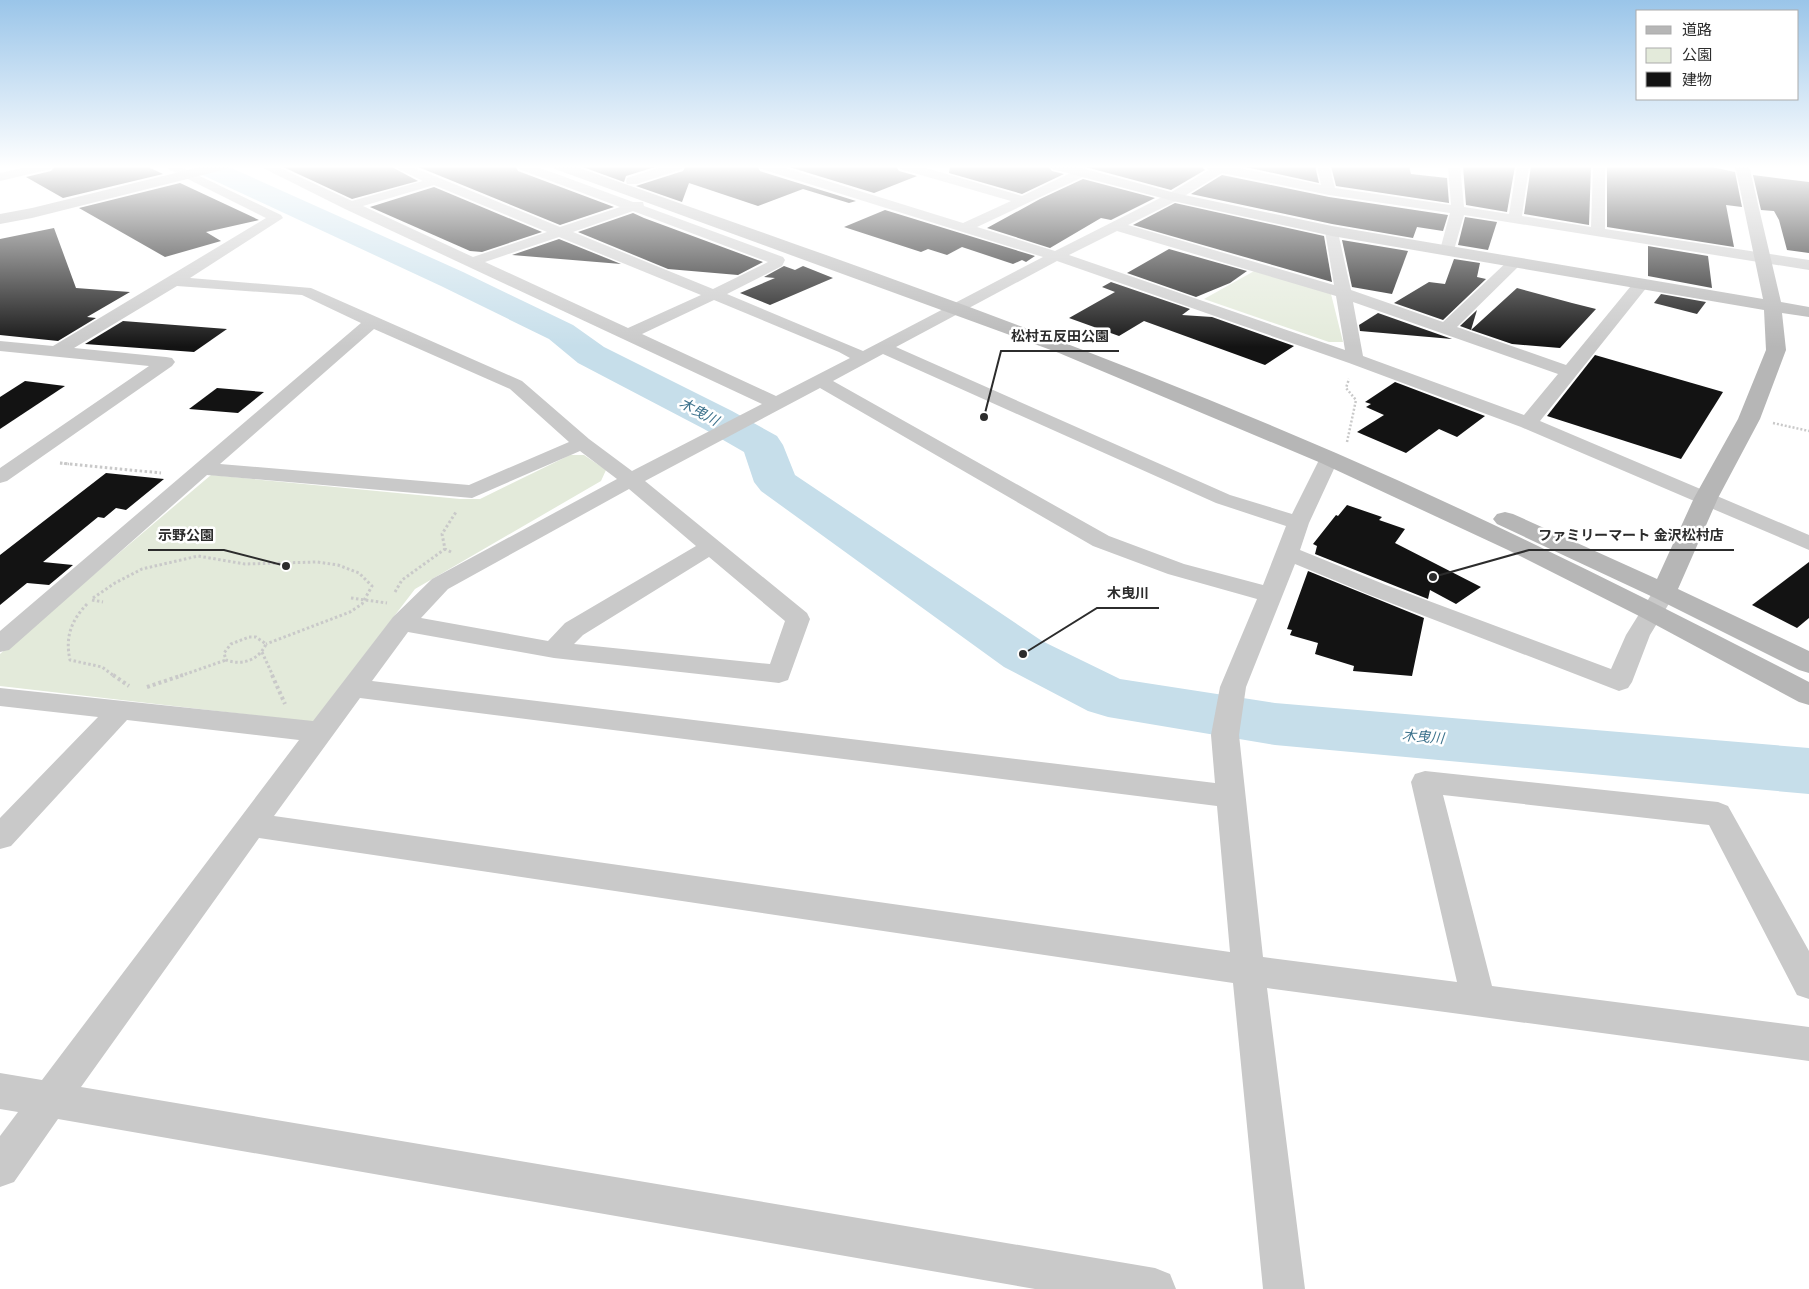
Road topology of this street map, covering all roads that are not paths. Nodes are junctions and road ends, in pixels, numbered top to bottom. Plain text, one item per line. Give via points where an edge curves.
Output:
1 (263, 226) edge
2 (394, 226) edge
3 (544, 226) edge
4 (575, 226) edge
5 (689, 226) edge
6 (728, 226) edge
7 (766, 226) edge
8 (1116, 226) joint
9 (1309, 226) edge
10 (1454, 226) edge
11 (1561, 226) edge
12 (1598, 226) edge
13 (1755, 226) edge
14 (965, 227) edge
15 (1332, 231) junction
16 (558, 232) junction
17 (1598, 232) junction
18 (1447, 250) junction
19 (800, 253) junction
20 (1056, 256) junction
21 (1762, 258) junction
22 (472, 262) junction
23 (1515, 262) junction
24 (776, 263) junction
25 (1809, 265) edge
26 (174, 281) junction
27 (1641, 284) junction
28 (1343, 293) junction
29 (713, 295) junction
30 (974, 300) junction
31 (1773, 306) junction
32 (954, 310) junction
33 (1809, 312) edge
34 (372, 322) junction
35 (1446, 329) junction
36 (629, 334) junction
37 (0, 346) edge
38 (883, 348) junction
39 (56, 351) junction
40 (864, 358) junction
41 (1355, 359) junction
42 (1569, 372) junction
43 (821, 381) junction
44 (778, 404) junction
45 (1528, 423) junction
46 (582, 443) junction
47 (1337, 452) junction
48 (199, 472) junction
49 (0, 477) edge
50 (631, 480) junction
51 (1706, 498) junction
52 (1298, 523) junction
53 (1809, 543) edge
54 (711, 546) junction
55 (1288, 553) junction
56 (1271, 595) junction
57 (1658, 602) junction
58 (402, 623) junction
59 (0, 644) edge
60 (554, 650) junction
61 (1809, 663) edge
62 (353, 688) junction
63 (1809, 694) edge
64 (132, 696) junction
65 (0, 697) edge
66 (308, 730) junction
67 (1231, 796) junction
68 (250, 826) junction
69 (0, 837) edge
70 (1248, 970) junction
71 (1809, 984) edge
72 (1478, 1000) junction
73 (1809, 1044) edge
74 (0, 1091) edge
75 (50, 1099) junction
76 (0, 1168) edge
77 (1155, 1289) edge
78 (1284, 1289) edge

1 - 26 street
2 - 22 street
3 - 16 street
4 - 16 street
5 - 24 street via 778,260
6 - 19 street
7 - 30 street
8 - 20 street
8 - 28 street
9 - 15 street
10 - 18 street
11 - 17 street
12 - 17 street
13 - 21 street
14 - 20 street
15 - 18 street
15 - 28 street
16 - 22 street
16 - 29 street
17 - 21 street
18 - 23 street
19 - 24 street
19 - 32 street
20 - 30 street
20 - 41 street
21 - 25 street
21 - 31 street
22 - 36 street
23 - 27 street
23 - 35 street
24 - 29 street
26 - 34 street via 305,291
26 - 39 street
27 - 31 street
27 - 42 street
28 - 35 street
28 - 41 street
29 - 36 street
29 - 40 street
30 - 32 street
30 - 47 street via 1207,387
31 - 33 street
31 - 51 street via 1776,350 1749,419
32 - 38 street
32 - 47 street
34 - 46 street via 516,385
34 - 48 street
35 - 42 street
36 - 44 street
37 - 39 street
38 - 40 street
38 - 52 street via 1223,499
39 - 49 street via 166,362
40 - 43 street
41 - 45 street
42 - 45 street
43 - 44 street
43 - 56 street via 1101,542 1176,569
44 - 50 street
45 - 51 street
46 - 48 street via 472,492
46 - 50 street
47 - 52 street
47 - 57 street via 1518,545
48 - 59 street
50 - 54 street
50 - 58 street via 440,584
51 - 53 street
51 - 57 street
52 - 55 street
54 - 60 street via 574,629
54 - 60 street via 798,619 779,674
55 - 56 street
55 - 57 street via 1619,682 1638,636
56 - 67 street via 1233,687 1227,721
57 - 61 street
57 - 63 street
58 - 60 street
58 - 62 street
62 - 66 street
62 - 67 street
64 - 65 street
64 - 66 street
64 - 69 street
66 - 68 street
67 - 70 street
68 - 70 street
68 - 75 street
70 - 72 street
70 - 78 street
71 - 72 street via 1718,814 1425,782
72 - 73 street
74 - 75 street
75 - 76 street
75 - 77 street

